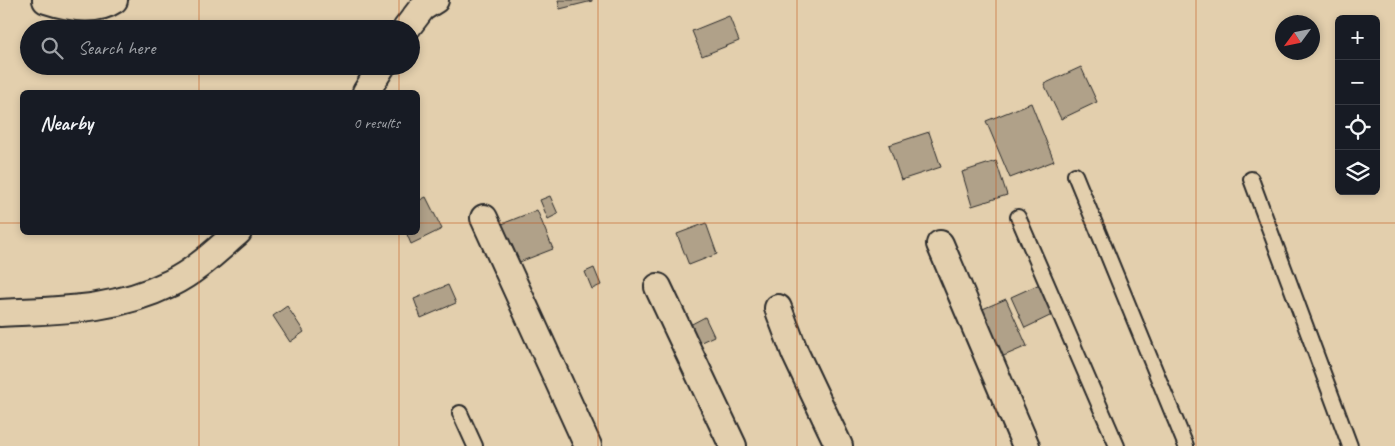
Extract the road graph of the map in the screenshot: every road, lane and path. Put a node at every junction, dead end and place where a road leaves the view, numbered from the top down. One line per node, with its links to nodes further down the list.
1 (46, 0): 2 (street)
2 (114, 0)
3 (435, 0): 4 (street)
4 (413, 20)
5 (376, 75): 6 (street)
6 (367, 90)
7 (1074, 175): 23 (lane)
8 (1251, 179): 24 (lane)
9 (1018, 217): 22 (lane)
10 (484, 218): 18 (street)
11 (234, 235): 15 (street)
12 (940, 244): 21 (street)
13 (658, 287): 19 (street)
14 (778, 308): 20 (street)
15 (0, 313)
16 (460, 414): 17 (lane)
17 (475, 446)
18 (588, 446)
19 (733, 446)
20 (840, 446)
21 (1026, 446)
22 (1118, 446)
23 (1186, 446)
24 (1350, 446)

